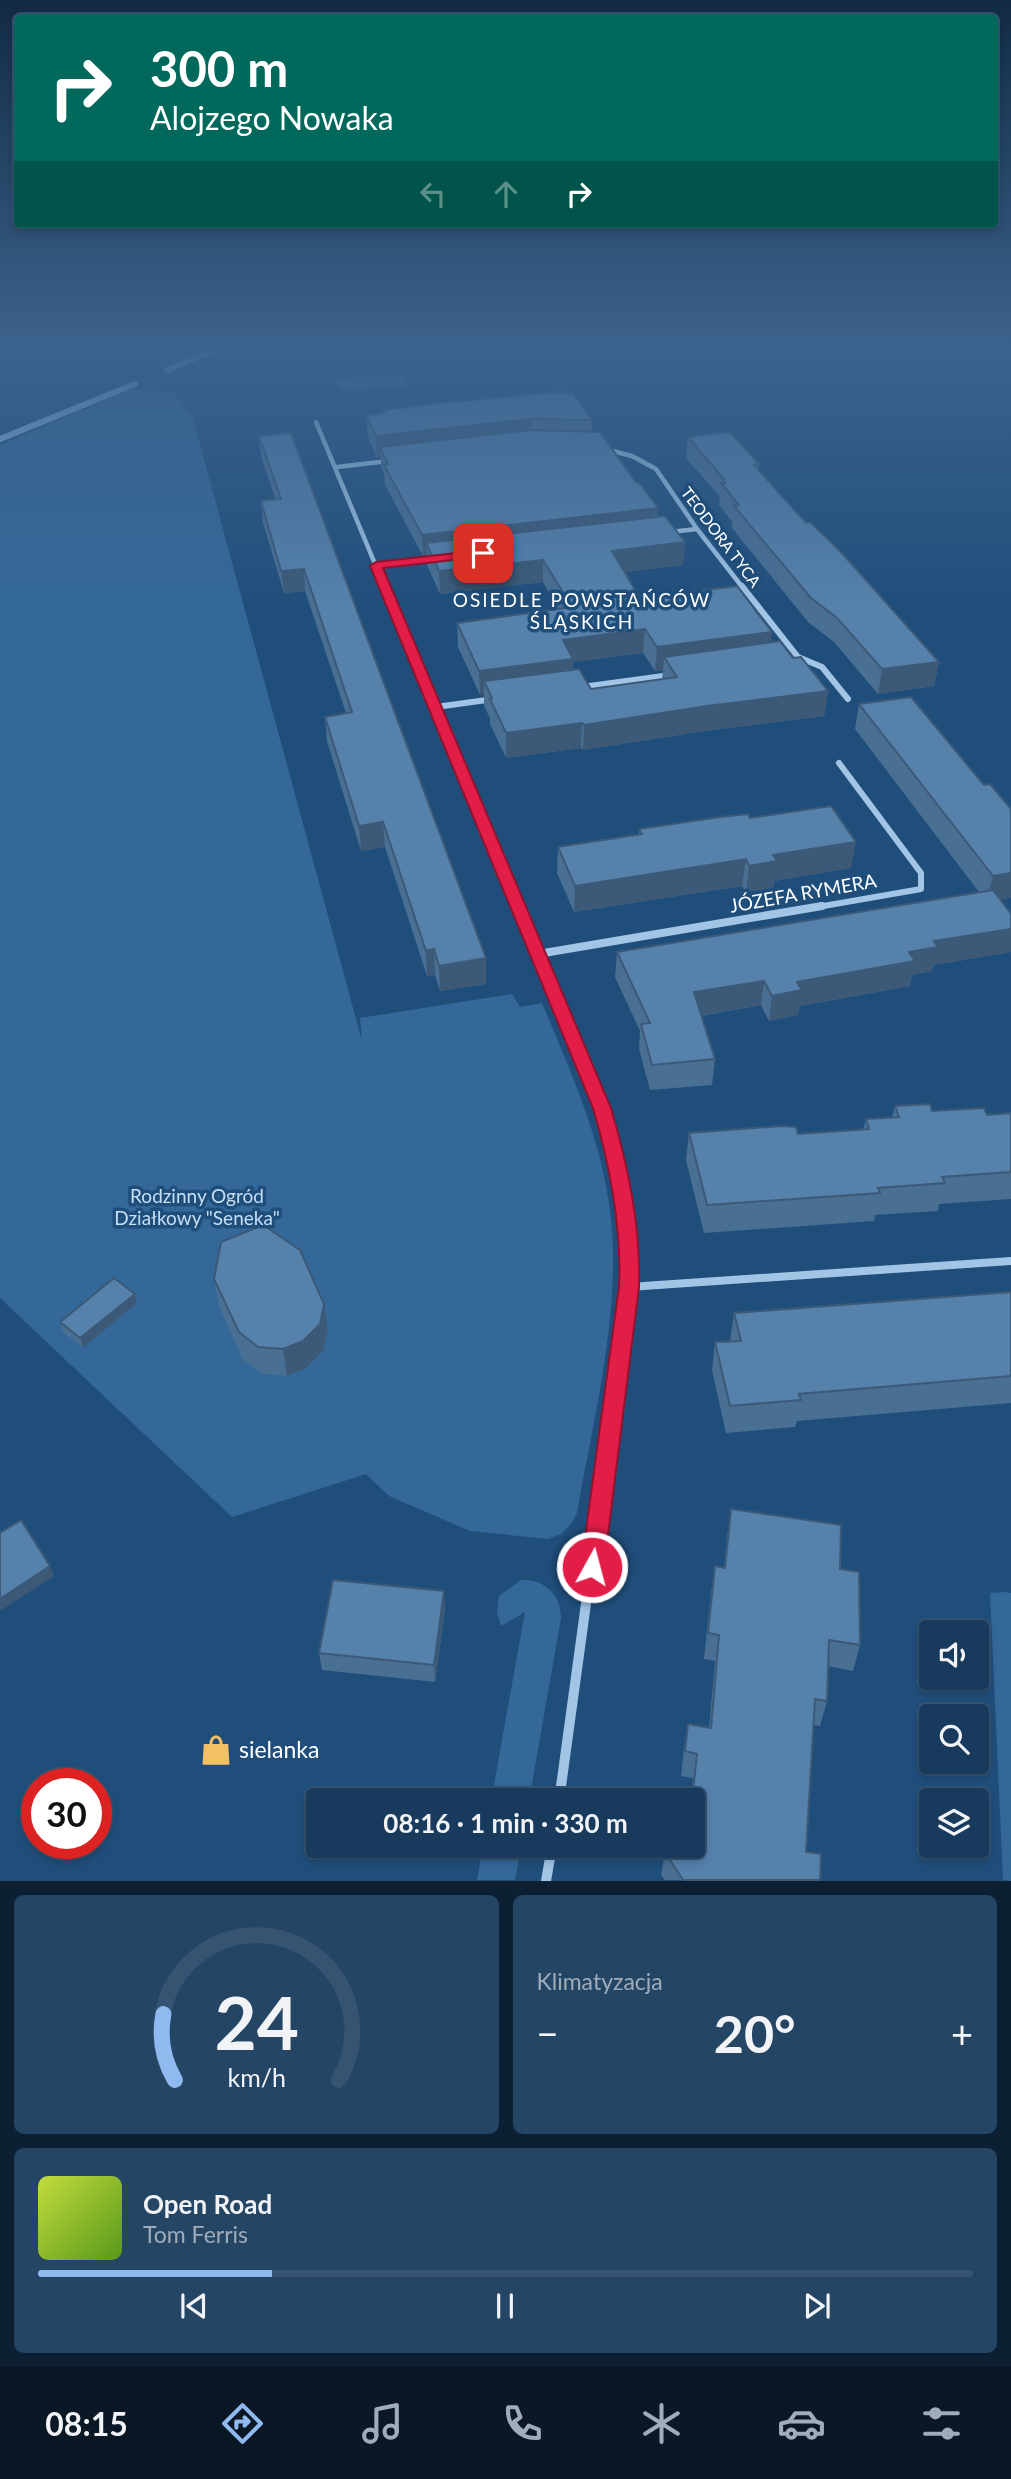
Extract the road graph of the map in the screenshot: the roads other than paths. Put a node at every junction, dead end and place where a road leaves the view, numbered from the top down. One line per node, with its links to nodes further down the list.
1 (321, 432): 4 (street)
2 (597, 447): 5 (street, TEODORA TYCA)
3 (400, 460): 4 (street)
4 (337, 467): 8 (street)
5 (697, 529): 6 (street); 9 (street, TEODORA TYCA)
6 (657, 534)
7 (443, 558): 8 (street)
8 (376, 566): 15 (street)
9 (798, 657): 10 (street); 14 (street, TEODORA TYCA)
10 (785, 659)
11 (677, 674): 12 (street)
12 (570, 688)
13 (503, 698): 15 (street)
14 (848, 699)
15 (436, 707): 17 (street)
16 (839, 763): 17 (street, JÓZEFA RYMERA)
17 (538, 954): 19 (street)
18 (1011, 1261): 19 (street)
19 (629, 1287): 20 (street)
20 (561, 1788)
21 (550, 1858): 22 (street)
22 (546, 1881)

